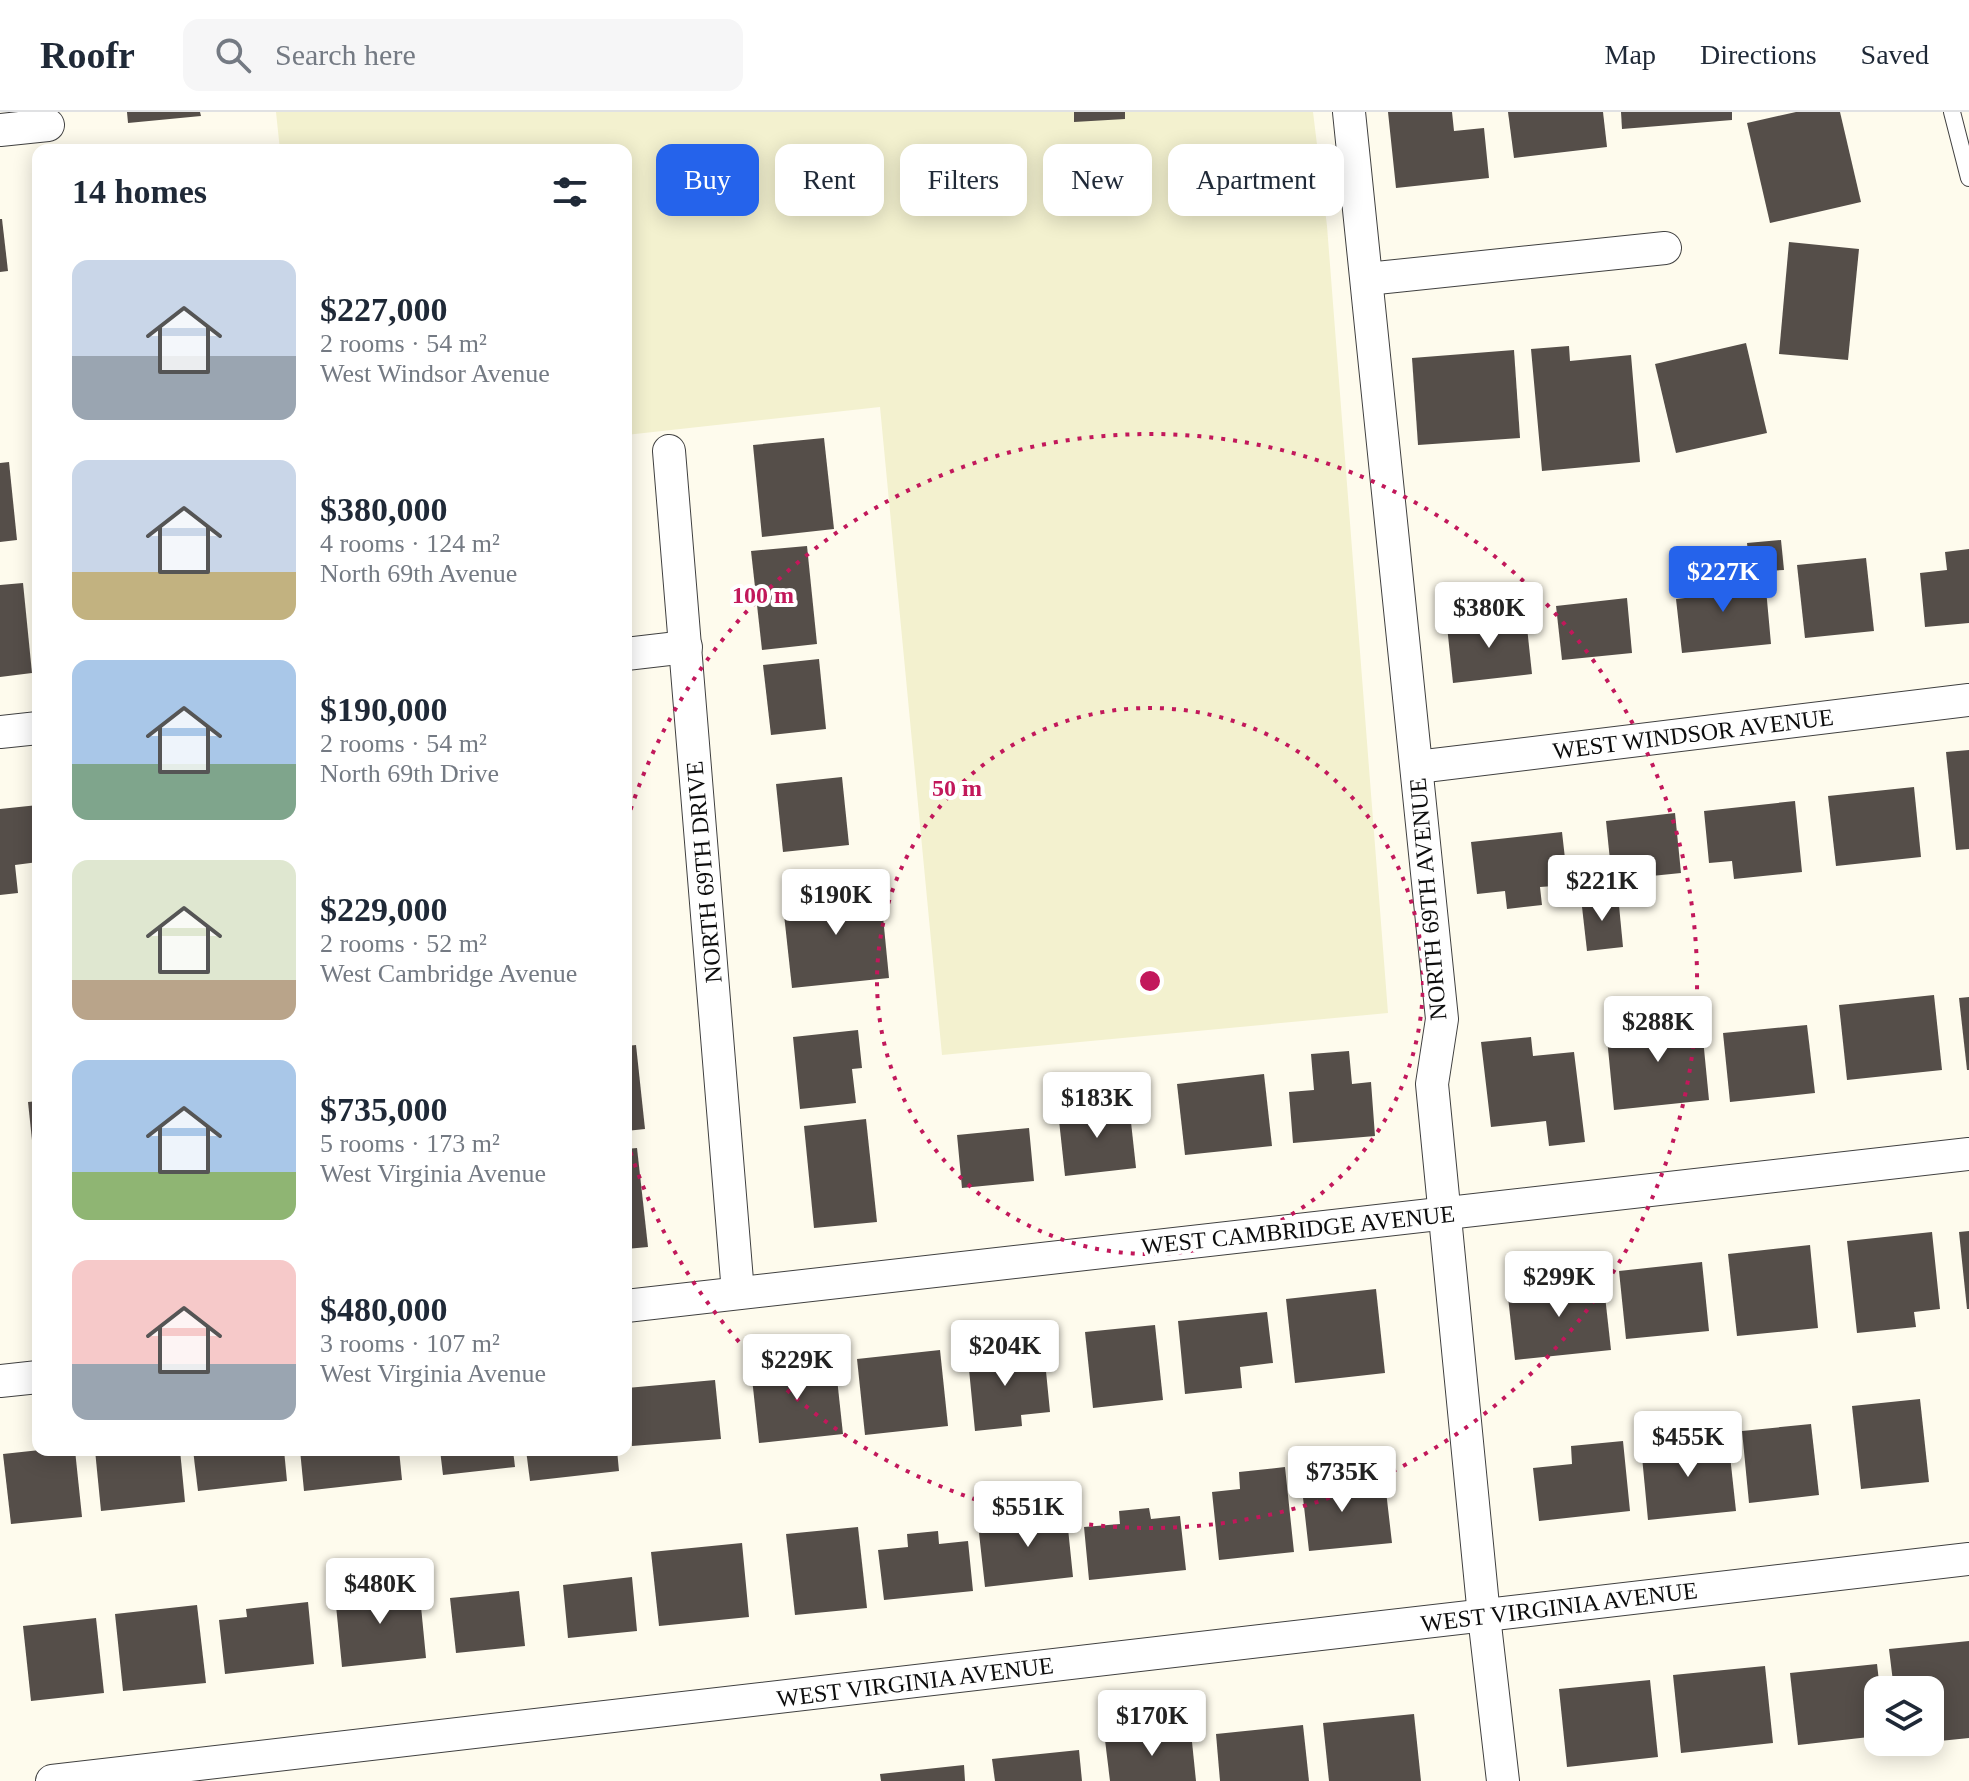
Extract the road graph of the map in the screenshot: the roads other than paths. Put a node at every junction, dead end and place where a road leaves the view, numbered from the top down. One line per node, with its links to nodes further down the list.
1 (1349, 112): 7 (street, NORTH 69TH AVENUE)
2 (1952, 112): 5 (lane)
3 (49, 129): 4 (street)
4 (0, 130)
5 (1969, 178)
6 (1665, 248): 7 (street)
7 (1367, 279): 14 (street, NORTH 69TH AVENUE)
8 (669, 451): 9 (street, NORTH 69TH DRIVE)
9 (686, 647): 10 (street); 17 (street, NORTH 69TH DRIVE)
10 (632, 653)
11 (1969, 700): 14 (street, WEST WINDSOR AVENUE)
12 (32, 729): 13 (street)
13 (0, 732)
14 (1417, 767): 16 (street, NORTH 69TH AVENUE)
15 (1969, 1154): 16 (street, WEST CAMBRIDGE AVENUE)
16 (1446, 1214): 17 (street, WEST CAMBRIDGE AVENUE); 22 (street, NORTH 69TH AVENUE)
17 (738, 1293): 18 (street, WEST CAMBRIDGE AVENUE)
18 (632, 1305)
19 (32, 1378): 20 (street)
20 (0, 1381)
21 (1969, 1559): 22 (street, WEST VIRGINIA AVENUE)
22 (1484, 1616): 23 (street, WEST VIRGINIA AVENUE); 24 (street, NORTH 69TH AVENUE)
23 (52, 1781)
24 (1503, 1781)

